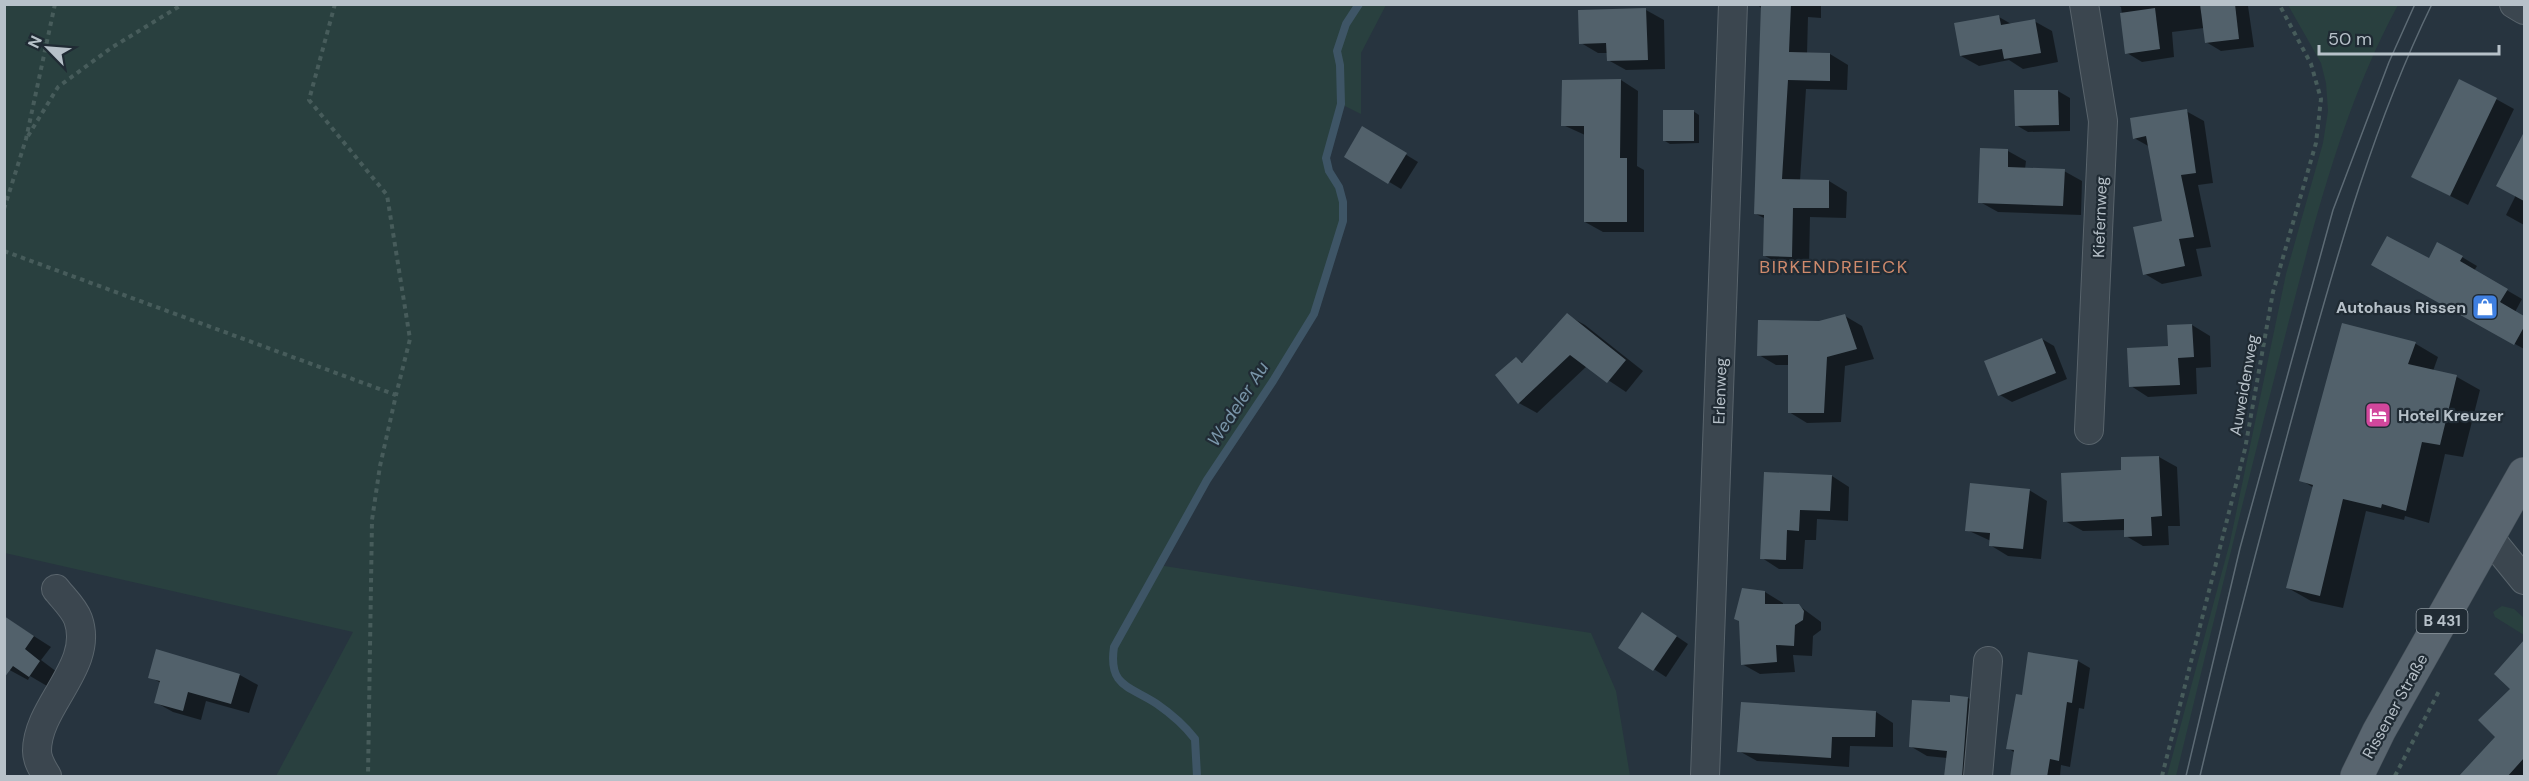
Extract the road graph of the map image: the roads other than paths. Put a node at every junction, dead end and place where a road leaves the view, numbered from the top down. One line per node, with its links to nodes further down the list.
1 (1733, 4): 12 (street, Erlenweg)
2 (2084, 4): 5 (street, Kiefernweg)
3 (2514, 4): 4 (street)
4 (2524, 10)
5 (2089, 430)
6 (2522, 486): 7 (main road, Rissener Straße / B 431)
7 (2489, 537): 8 (street); 14 (main road, Rissener Straße / B 431)
8 (2524, 580)
9 (56, 589): 11 (street)
10 (1988, 661): 13 (street)
11 (47, 777)
12 (1705, 777)
13 (1978, 777)
14 (2357, 777)

